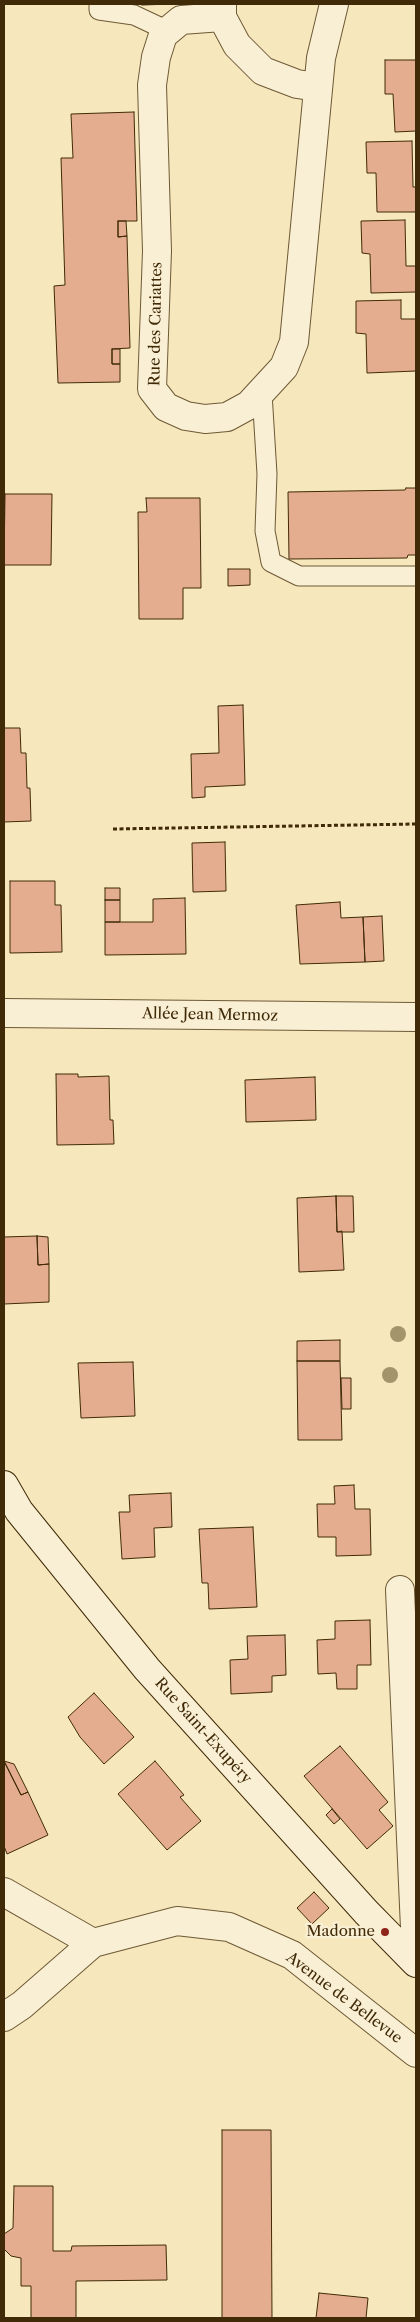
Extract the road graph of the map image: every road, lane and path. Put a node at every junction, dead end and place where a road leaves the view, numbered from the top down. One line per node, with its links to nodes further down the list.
1 (99, 4): 4 (lane)
2 (334, 4): 5 (street, Rue des Cariattes)
3 (222, 10): 4 (street); 5 (street)
4 (168, 31): 6 (street, Rue des Cariattes)
5 (318, 87): 6 (street, Rue des Cariattes)
6 (262, 393): 7 (lane)
7 (416, 576)
8 (416, 824): 9 (path)
9 (113, 829)
10 (4, 1013): 11 (street, Allée Jean Mermoz)
11 (416, 1017)
12 (4, 1486): 17 (street, Rue Saint-Exupéry)
13 (400, 1590): 16 (street)
14 (4, 1892): 15 (street)
15 (93, 1943): 18 (street, Avenue de Bellevue); 19 (street, Avenue de Bellevue)
16 (416, 1951)
17 (416, 1963)
18 (4, 2017)
19 (416, 2053)

